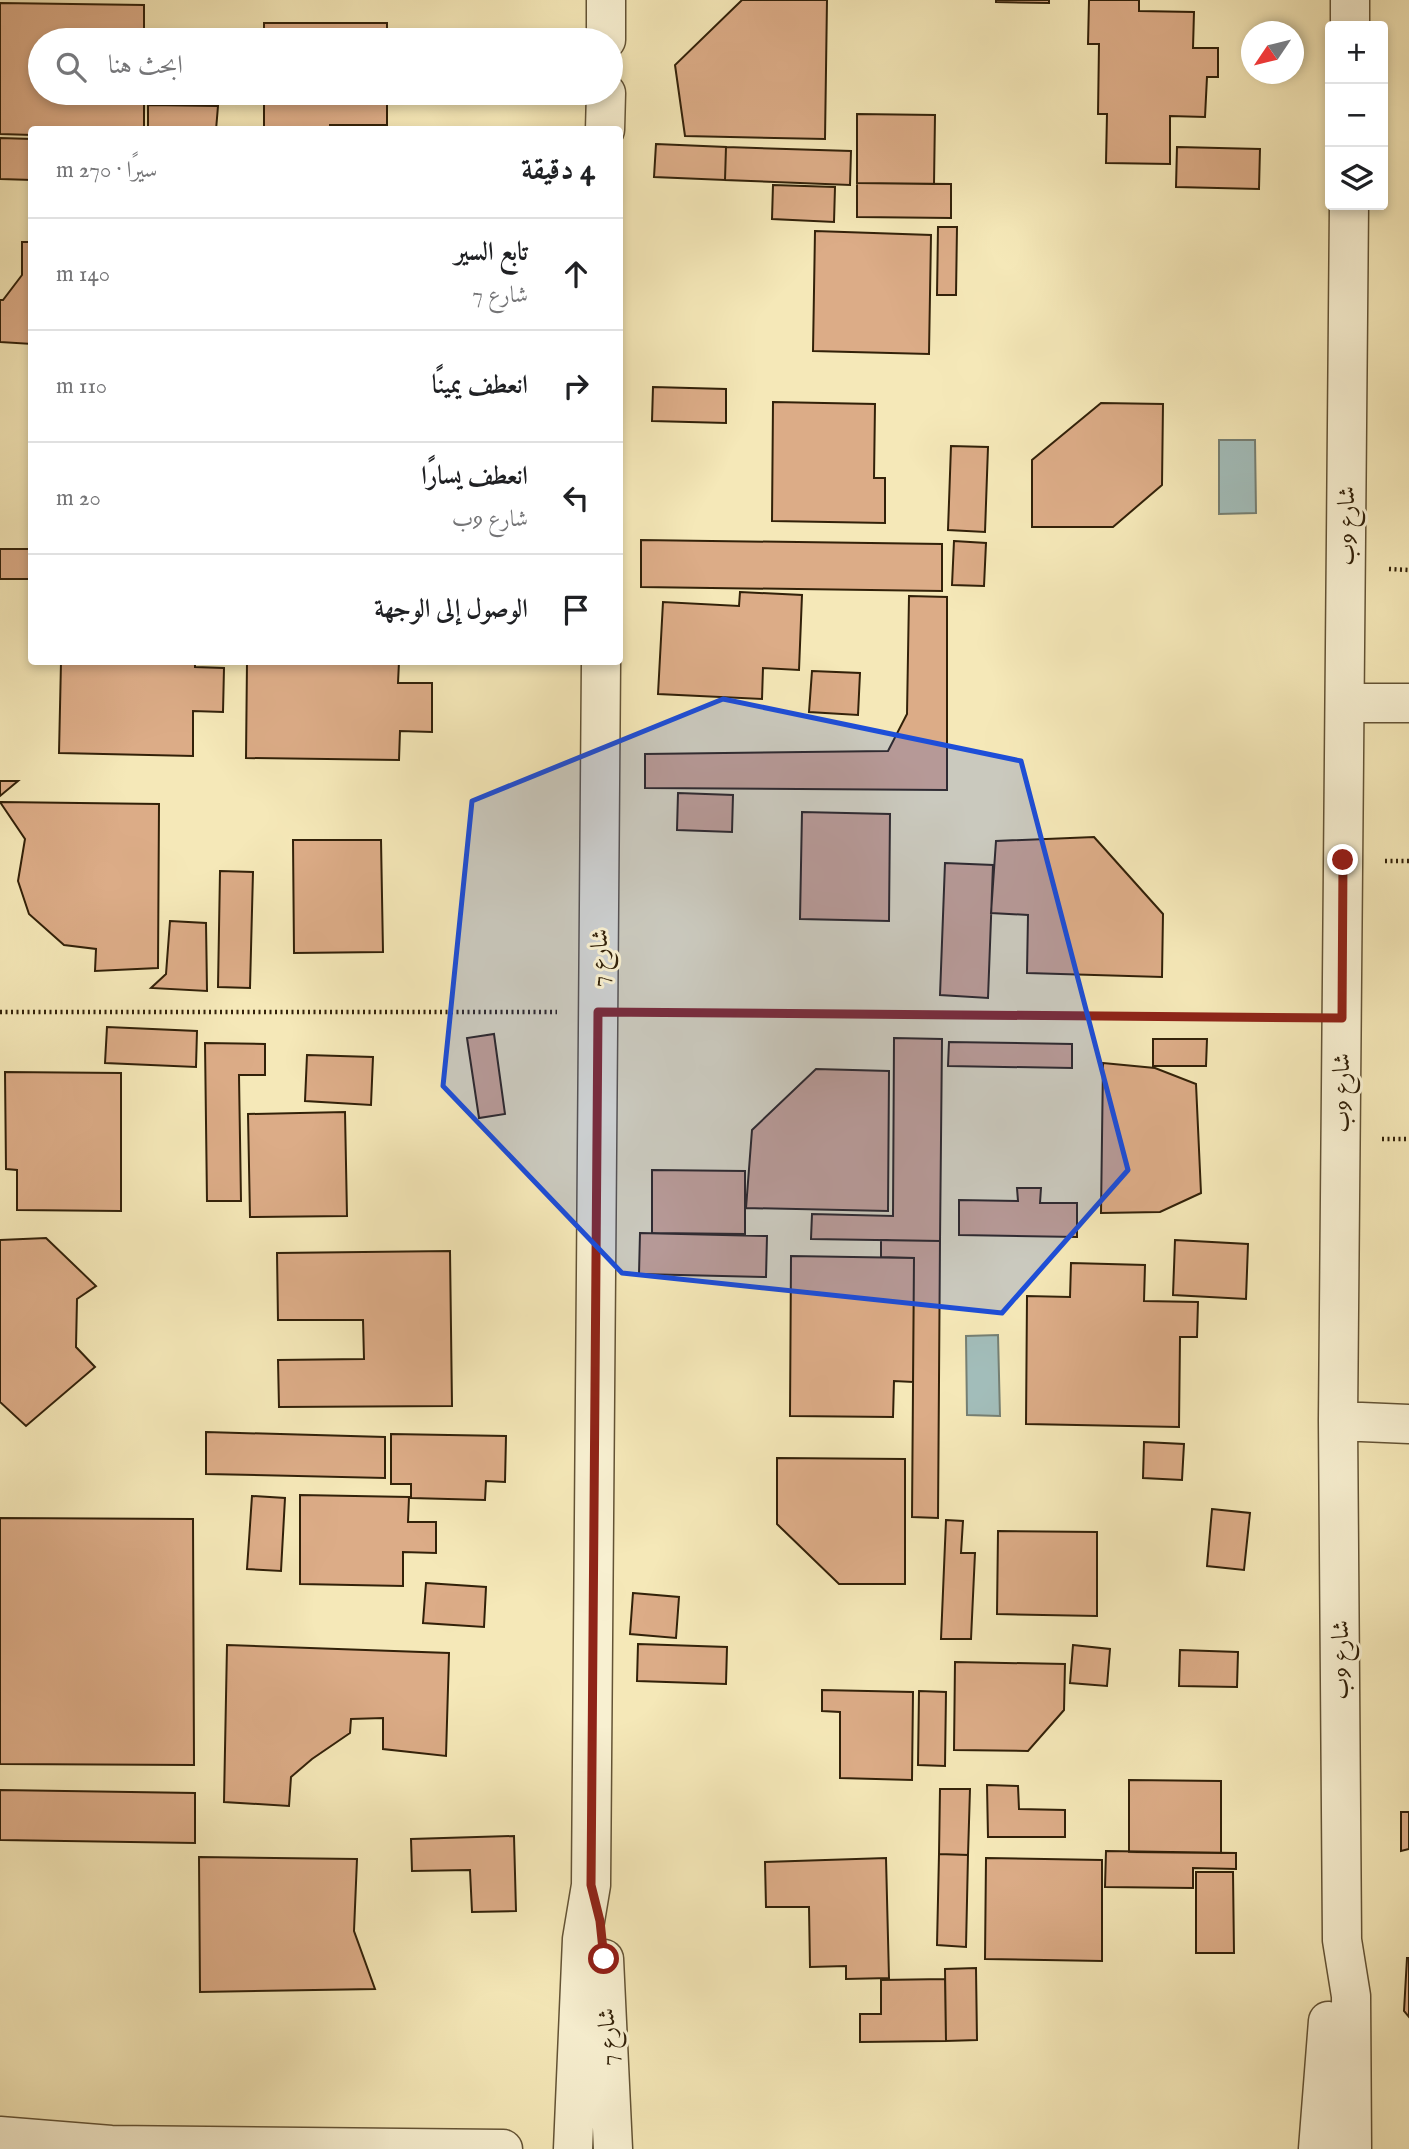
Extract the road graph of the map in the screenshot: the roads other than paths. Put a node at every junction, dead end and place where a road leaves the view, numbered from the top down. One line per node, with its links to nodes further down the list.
1 (606, 0): 4 (street)
2 (1350, 0): 3 (street)
3 (1350, 21)
4 (606, 28)
5 (606, 105): 6 (street)
6 (605, 126)
7 (1349, 210): 9 (street, شارع 9ب)
8 (601, 665): 13 (street, شارع 7)
9 (1345, 703): 10 (street); 11 (street, شارع 9ب)
10 (1409, 703)
11 (1338, 1422): 12 (street); 14 (street, شارع 9ب)
12 (1409, 1424)
13 (591, 1885): 18 (street, شارع 7); 19 (street, شارع 7)
14 (1342, 1940): 20 (street, شارع 9ب); 21 (street, شارع 9ب)
15 (0, 2136): 16 (street)
16 (101, 2147): 17 (street)
17 (503, 2149)
18 (573, 2149)
19 (613, 2149)
20 (1318, 2149)
21 (1352, 2149)

